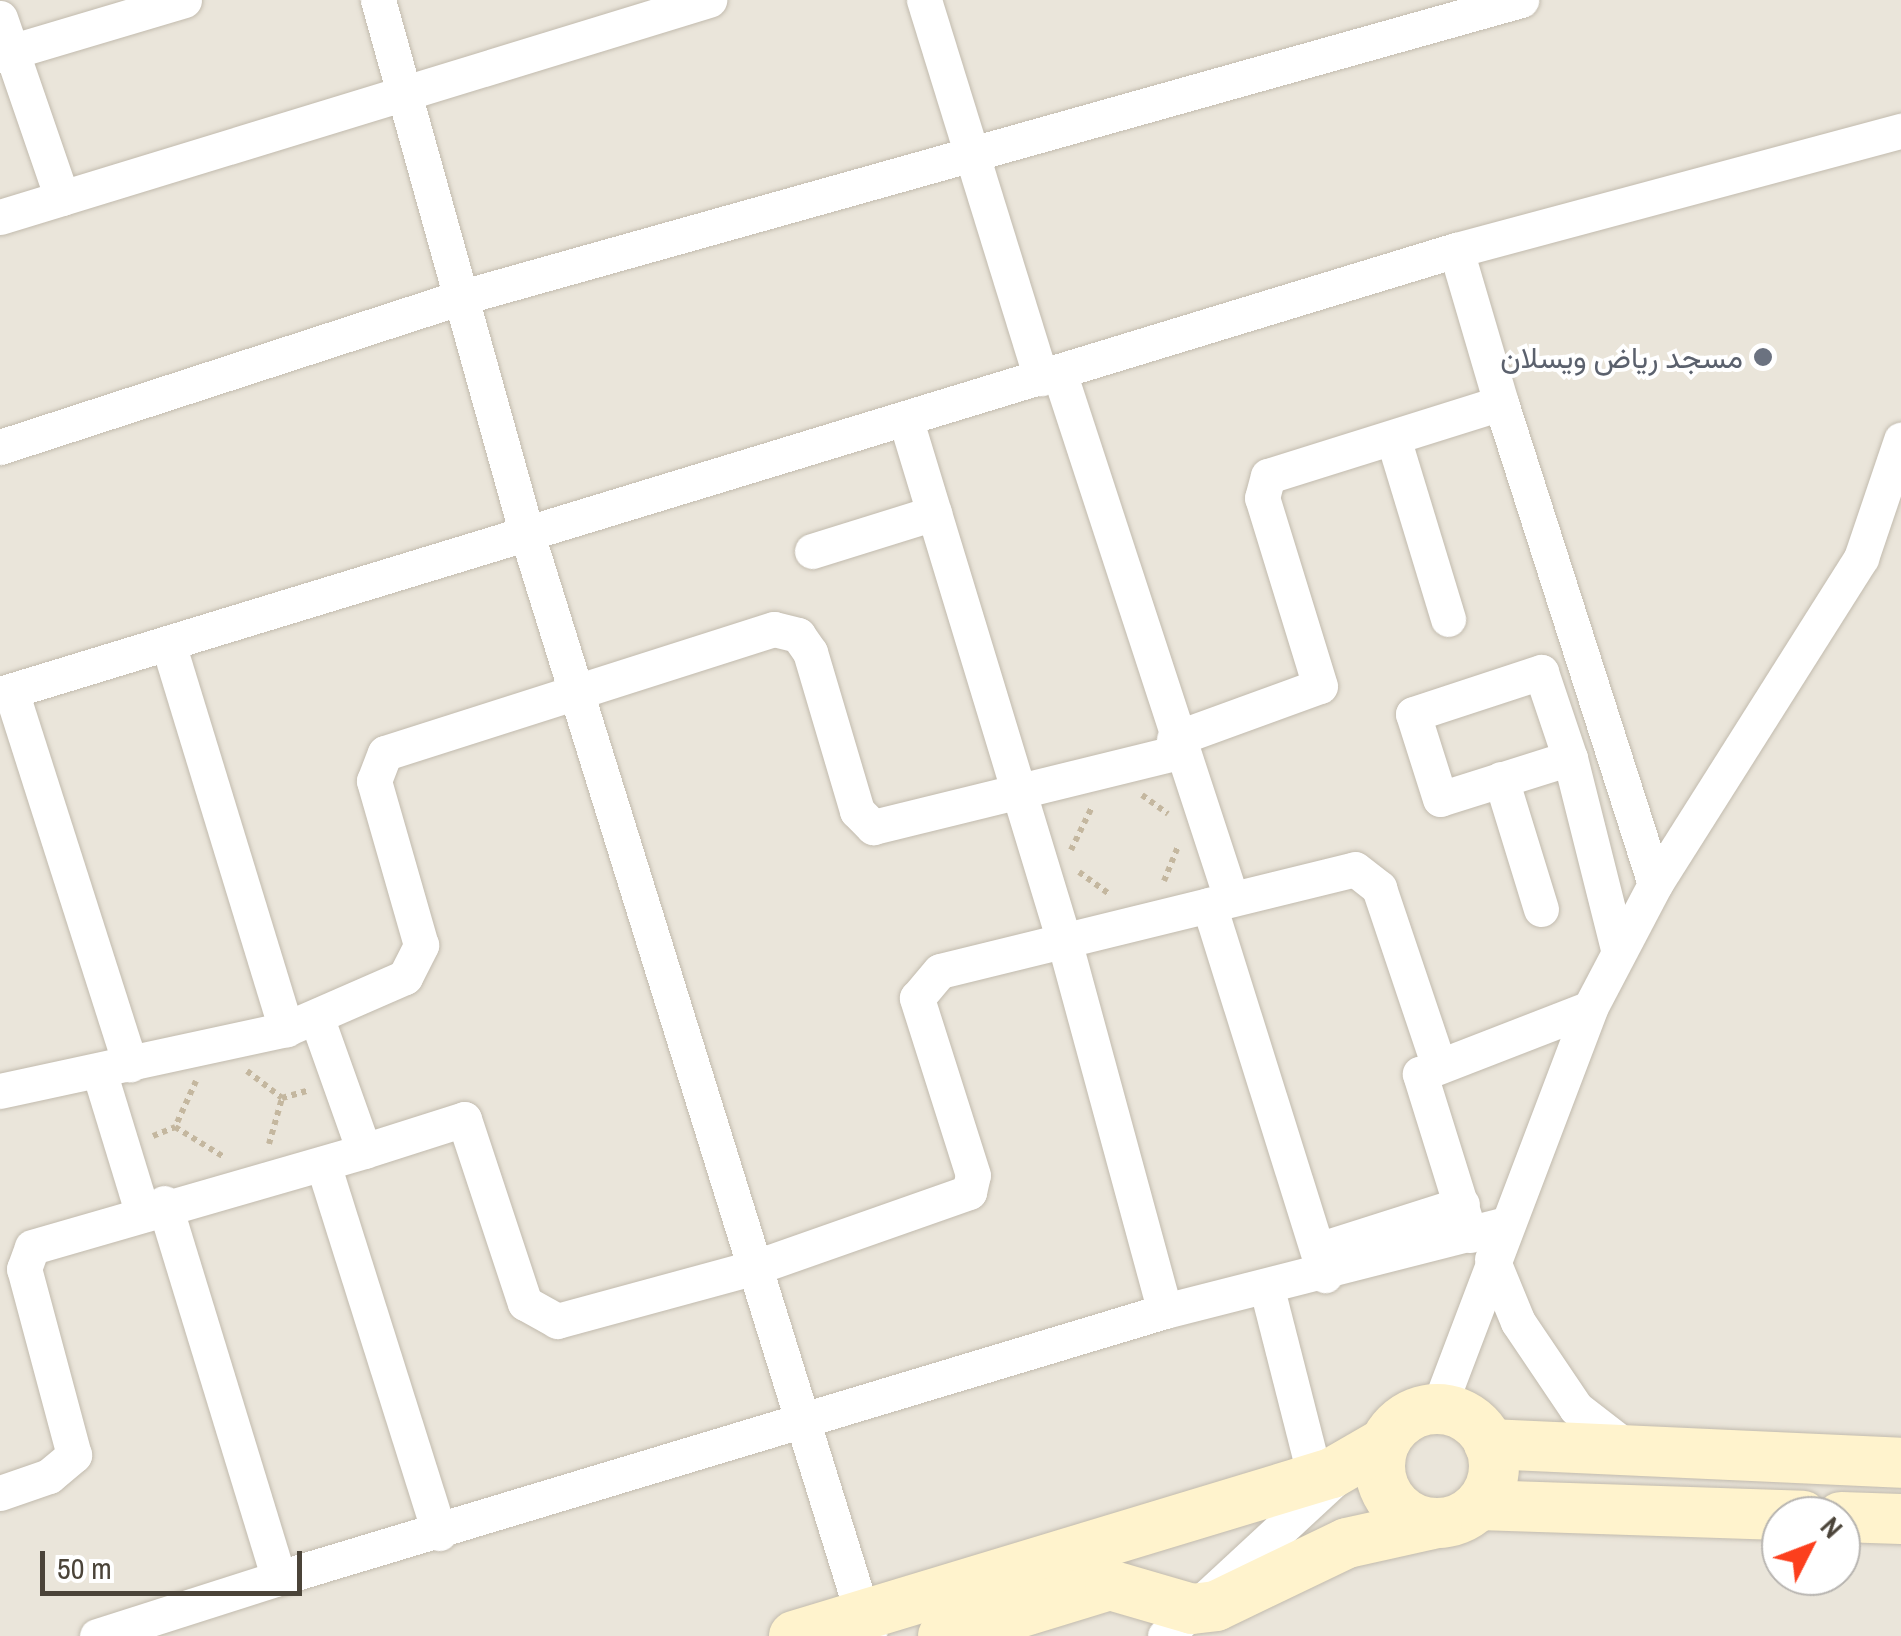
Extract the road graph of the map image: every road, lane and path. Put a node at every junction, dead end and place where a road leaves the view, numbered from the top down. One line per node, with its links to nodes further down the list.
1 (378, 0): 9 (street)
2 (710, 0): 6 (street)
3 (924, 0): 11 (street)
4 (1520, 0): 11 (street)
5 (171, 2): 8 (street)
6 (641, 10): 9 (street)
7 (0, 18): 8 (street)
8 (5, 54): 12 (street)
9 (405, 96): 12 (street); 15 (street)
10 (1901, 131): 14 (street)
11 (976, 159): 15 (street); 16 (street)
12 (62, 198): 13 (street)
13 (0, 217)
14 (1456, 250): 16 (street); 17 (street)
15 (466, 296): 21 (street); 23 (street)
16 (1050, 376): 18 (street); 31 (street)
17 (1501, 402): 20 (street); 27 (street)
18 (907, 424): 22 (street); 23 (street)
19 (1901, 440): 36 (street)
20 (1394, 441): 25 (street); 31 (street)
21 (0, 447)
22 (934, 513): 24 (street); 35 (street)
23 (526, 530): 26 (street); 29 (street)
24 (812, 551)
25 (1448, 619)
26 (168, 643): 30 (street); 43 (street)
27 (1581, 659): 28 (street); 36 (street)
28 (1541, 672): 32 (street); 34 (street)
29 (578, 692): 35 (street); 43 (street); 55 (street)
30 (5, 693): 46 (street)
31 (1176, 745): 33 (street); 37 (street)
32 (1570, 758): 34 (street); 41 (street)
33 (1110, 773): 35 (street); 39 (path); 39 (path)
34 (1501, 780): 38 (street)
35 (1017, 796): 40 (street)
36 (1655, 884): 41 (street)
37 (1220, 902): 39 (street); 45 (street); 54 (street)
38 (1540, 909)
39 (1148, 922): 40 (street)
40 (1065, 944): 55 (street); 57 (street)
41 (1618, 949): 42 (street)
42 (1590, 1008): 45 (street); 53 (street)
43 (302, 1024): 44 (street); 47 (street)
44 (212, 1046): 46 (street); 51 (path)
45 (1438, 1063): 53 (street)
46 (114, 1068): 48 (street); 52 (street)
47 (340, 1082): 49 (street); 51 (path)
48 (0, 1091)
49 (364, 1150): 50 (street); 55 (street)
50 (323, 1164): 51 (street); 69 (street)
51 (259, 1179): 52 (street)
52 (153, 1205): 64 (street); 70 (street)
53 (1474, 1233): 54 (street); 58 (street); 61 (street)
54 (1321, 1262): 56 (street)
55 (756, 1268): 59 (street)
56 (1266, 1289): 57 (street); 62 (street)
57 (1165, 1311): 59 (street)
58 (1438, 1409): 60 (street); 62 (street)
59 (804, 1423): 69 (street); 72 (street)
60 (1489, 1444): 61 (street); 65 (street)
61 (1634, 1452): 63 (street)
62 (1352, 1460): 65 (street); 71 (street); 72 (street)
63 (1901, 1463)
64 (0, 1492)
65 (1458, 1514): 66 (street); 71 (street)
66 (1761, 1516)
67 (1861, 1518): 68 (street)
68 (1901, 1520)
69 (439, 1533): 70 (street)
70 (279, 1578): 73 (street)
71 (1179, 1623): 75 (street)
72 (866, 1626): 74 (street)
73 (97, 1636)
74 (794, 1636)
75 (942, 1636)

